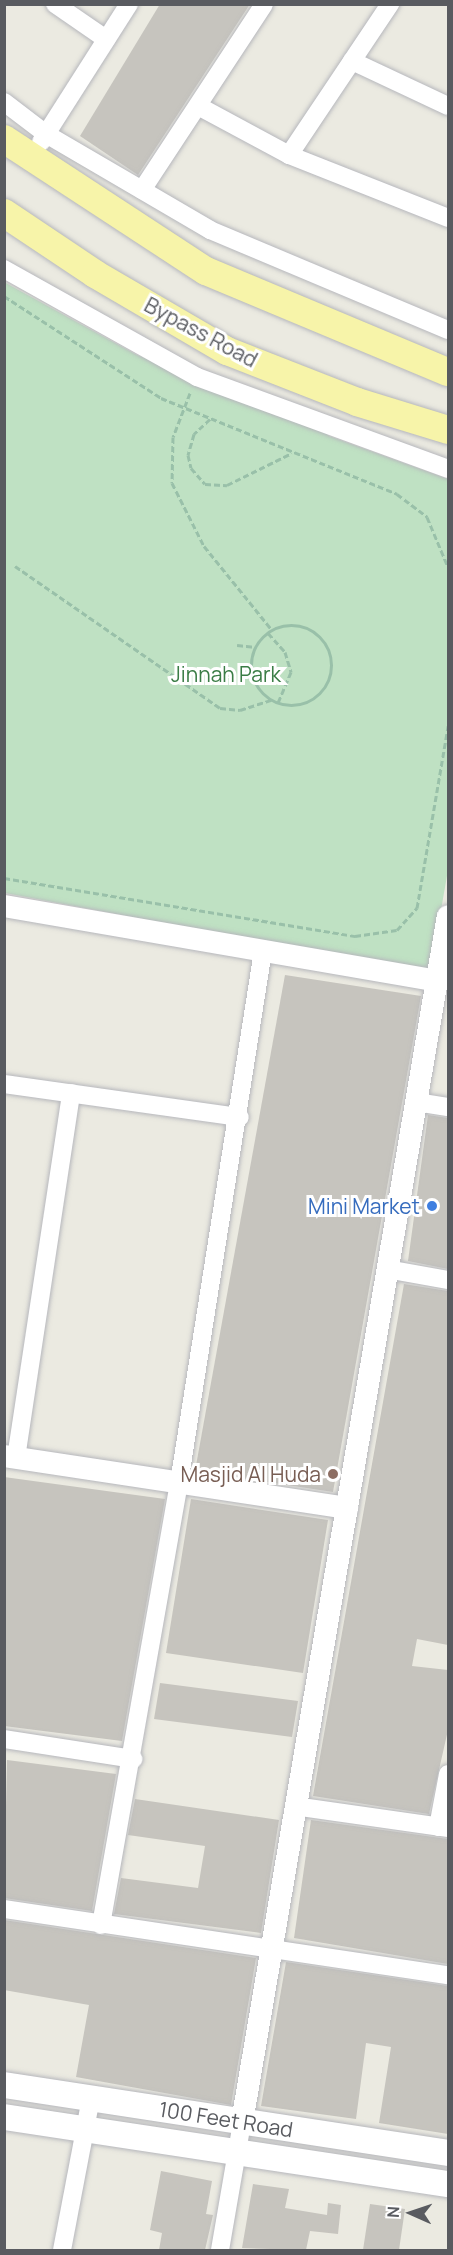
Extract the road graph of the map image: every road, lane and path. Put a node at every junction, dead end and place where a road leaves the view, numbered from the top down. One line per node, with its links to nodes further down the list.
1 (55, 4): 5 (street)
2 (129, 4): 5 (street)
3 (264, 4): 9 (street)
4 (390, 4): 6 (street)
5 (106, 39): 10 (street)
6 (352, 62): 8 (street); 12 (street)
7 (4, 102): 10 (street)
8 (448, 106)
9 (200, 107): 12 (street); 14 (street)
10 (46, 134): 13 (street); 14 (street)
11 (4, 140): 13 (main road)
12 (289, 155): 16 (street)
13 (30, 158): 20 (main road)
14 (142, 190): 19 (street)
15 (4, 213): 23 (main road, Bypass Road)
16 (448, 218)
17 (4, 269): 25 (street)
18 (4, 296): 21 (path)
19 (448, 330)
20 (448, 372)
21 (184, 408): 22 (path); 28 (path)
22 (210, 419): 24 (path); 24 (path)
23 (448, 430)
24 (292, 452): 27 (path)
25 (448, 469)
26 (15, 566): 31 (path)
27 (448, 567)
28 (270, 632): 30 (path); 32 (path); 32 (path)
29 (237, 645): 30 (path)
30 (256, 647): 31 (path)
31 (271, 700): 32 (path)
32 (278, 703)
33 (448, 726): 34 (path)
34 (4, 878)
35 (4, 906): 37 (street)
36 (448, 916): 38 (street)
37 (263, 951): 38 (street); 43 (street)
38 (438, 981): 41 (street)
39 (4, 1084): 40 (street)
40 (71, 1093): 43 (street); 46 (street)
41 (416, 1102): 42 (street); 44 (street)
42 (448, 1107)
43 (240, 1117): 47 (street)
44 (392, 1270): 45 (street); 48 (street)
45 (448, 1280)
46 (10, 1457): 47 (street)
47 (179, 1482): 48 (street); 50 (street)
48 (346, 1508): 52 (street)
49 (4, 1739): 50 (street)
50 (133, 1759): 55 (street)
51 (448, 1774): 53 (street)
52 (294, 1806): 53 (street); 56 (street)
53 (443, 1827)
54 (4, 1910): 55 (street)
55 (101, 1926): 56 (street)
56 (271, 1946): 57 (street); 61 (street)
57 (448, 1975)
58 (4, 2085): 59 (main road, 100 Feet Road)
59 (91, 2098): 61 (main road, 100 Feet Road); 62 (street)
60 (4, 2117): 62 (main road, 100 Feet Road)
61 (243, 2122): 63 (street); 64 (main road, 100 Feet Road)
62 (84, 2129): 63 (main road, 100 Feet Road); 66 (street)
63 (236, 2152): 65 (main road, 100 Feet Road); 67 (street)
64 (448, 2153)
65 (448, 2184)
66 (62, 2250)
67 (220, 2250)

